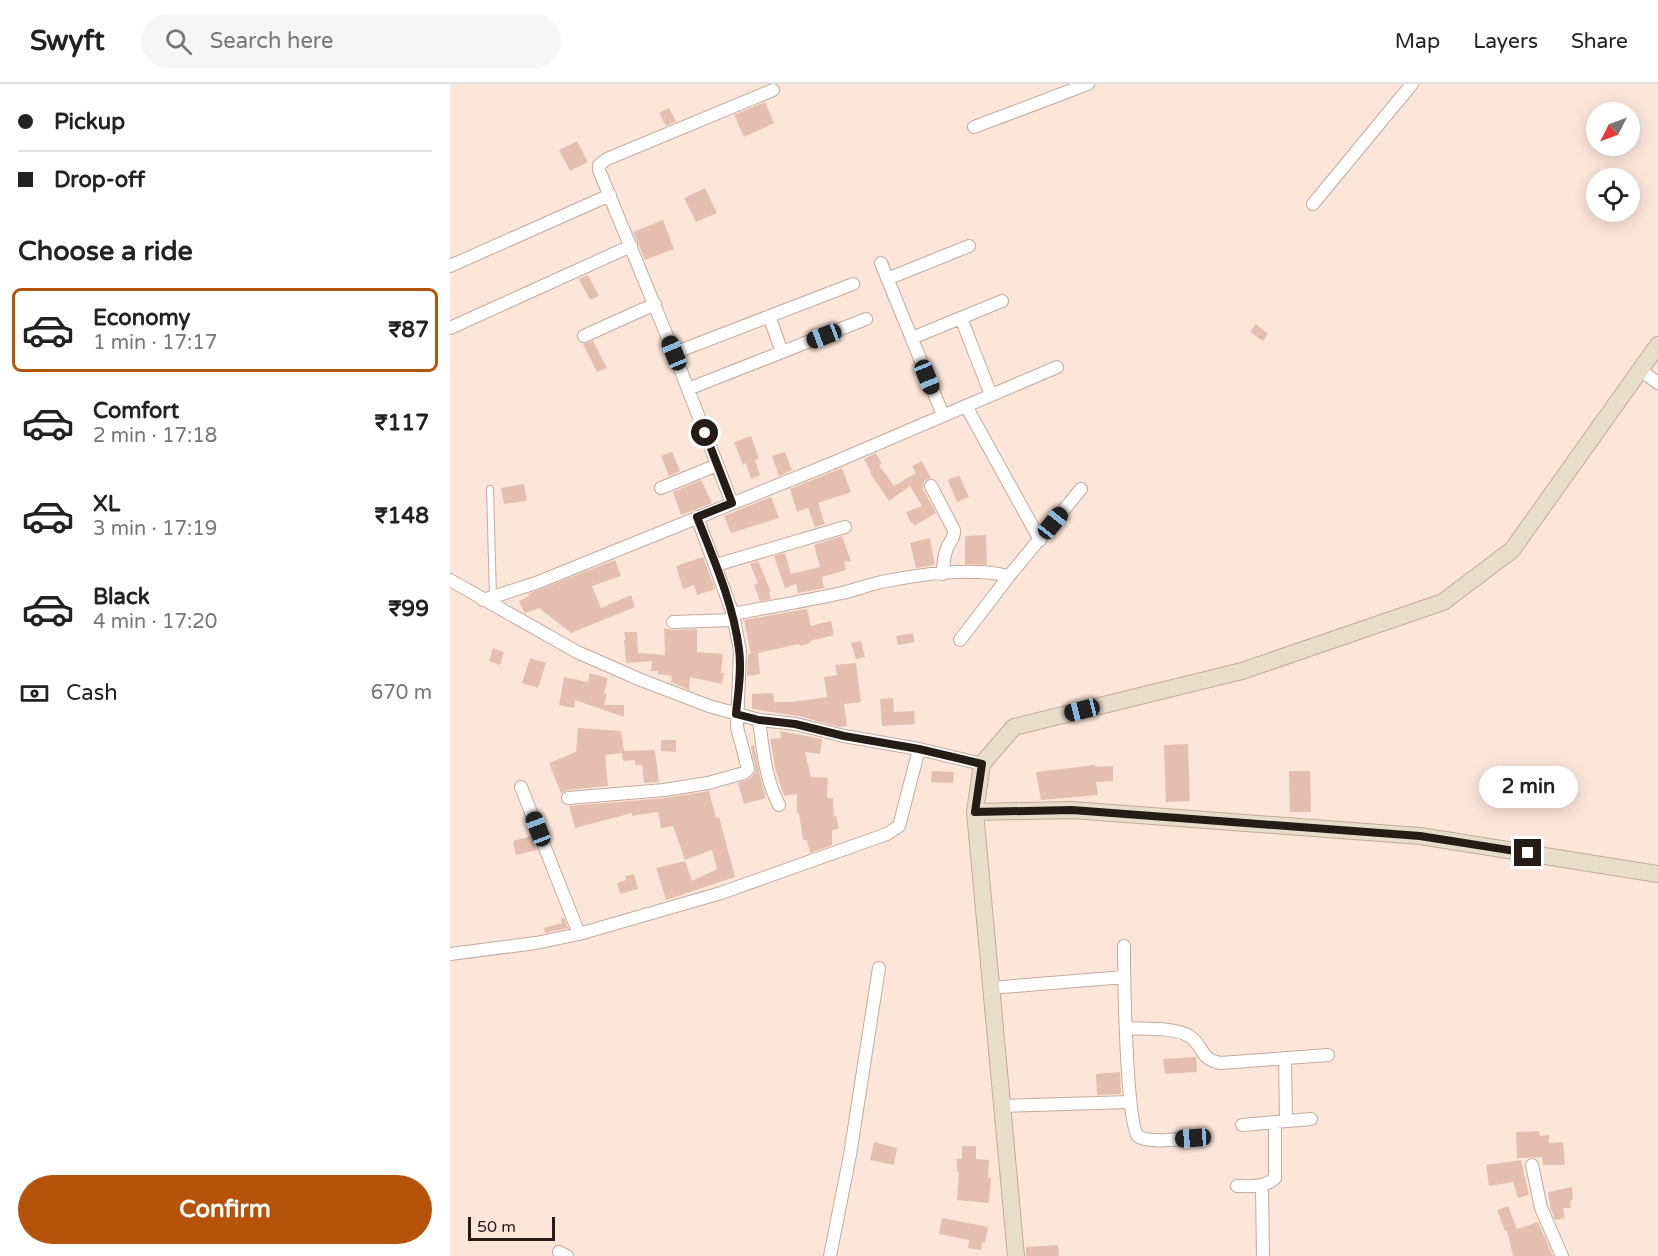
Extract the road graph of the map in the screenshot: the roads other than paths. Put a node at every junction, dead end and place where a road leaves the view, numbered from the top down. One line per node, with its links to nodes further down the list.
1 (1088, 84): 3 (street)
2 (1412, 84): 7 (street)
3 (1075, 86): 5 (street)
4 (773, 90): 6 (street)
5 (974, 127)
6 (610, 195): 8 (street); 11 (street)
7 (1313, 204)
8 (631, 246): 15 (street); 19 (street)
9 (969, 246): 12 (street)
10 (880, 263): 12 (street)
11 (450, 266)
12 (887, 279): 21 (street)
13 (853, 284): 16 (street)
14 (1002, 301): 17 (street)
15 (655, 304): 20 (street); 24 (street)
16 (769, 316): 23 (street); 24 (street)
17 (961, 318): 21 (street); 29 (street)
18 (866, 319): 23 (street)
19 (450, 328)
20 (584, 336)
21 (912, 338): 31 (street)
22 (1658, 345): 26 (street)
23 (782, 352): 28 (street)
24 (674, 353): 28 (street)
25 (1057, 367): 29 (street)
26 (1640, 370): 27 (street); 52 (street)
27 (1658, 383)
28 (688, 389): 32 (street)
29 (991, 395): 30 (street)
30 (966, 405): 31 (street); 40 (street)
31 (943, 415): 37 (street)
32 (717, 465): 34 (street); 37 (street)
33 (931, 486): 42 (street)
34 (661, 488)
35 (490, 489): 45 (lane)
36 (1081, 489): 40 (street)
37 (732, 503): 38 (street)
38 (697, 517): 41 (street); 45 (street)
39 (845, 527): 41 (street)
40 (1040, 540): 43 (street)
41 (716, 565): 46 (street)
42 (943, 574): 43 (street); 46 (street)
43 (1009, 576): 48 (street)
44 (450, 580): 45 (street)
45 (488, 599): 49 (street)
46 (734, 617): 47 (street); 49 (street)
47 (673, 622)
48 (960, 640)
49 (736, 714): 50 (street); 54 (street)
50 (759, 720): 51 (street); 55 (street)
51 (919, 749): 52 (street); 58 (street)
52 (982, 764): 56 (street)
53 (521, 787): 58 (street)
54 (568, 798)
55 (779, 805)
56 (975, 812): 57 (street); 63 (street)
57 (1658, 874)
58 (579, 934): 60 (street)
59 (1124, 946): 62 (street)
60 (450, 954)
61 (879, 968): 76 (street)
62 (1124, 977): 63 (street); 64 (street)
63 (990, 988): 68 (street)
64 (1127, 1028): 66 (street); 67 (street)
65 (1328, 1055): 66 (street)
66 (1285, 1059): 70 (street)
67 (1130, 1102): 68 (street); 72 (street)
68 (1001, 1106): 77 (street)
69 (1311, 1119): 70 (street)
70 (1280, 1121): 71 (street); 75 (street)
71 (1242, 1125)
72 (1193, 1138)
73 (1532, 1165): 79 (street)
74 (1237, 1186): 75 (street)
75 (1262, 1186): 78 (street)
76 (830, 1256)
77 (1016, 1256)
78 (1263, 1256)
79 (1562, 1256)

